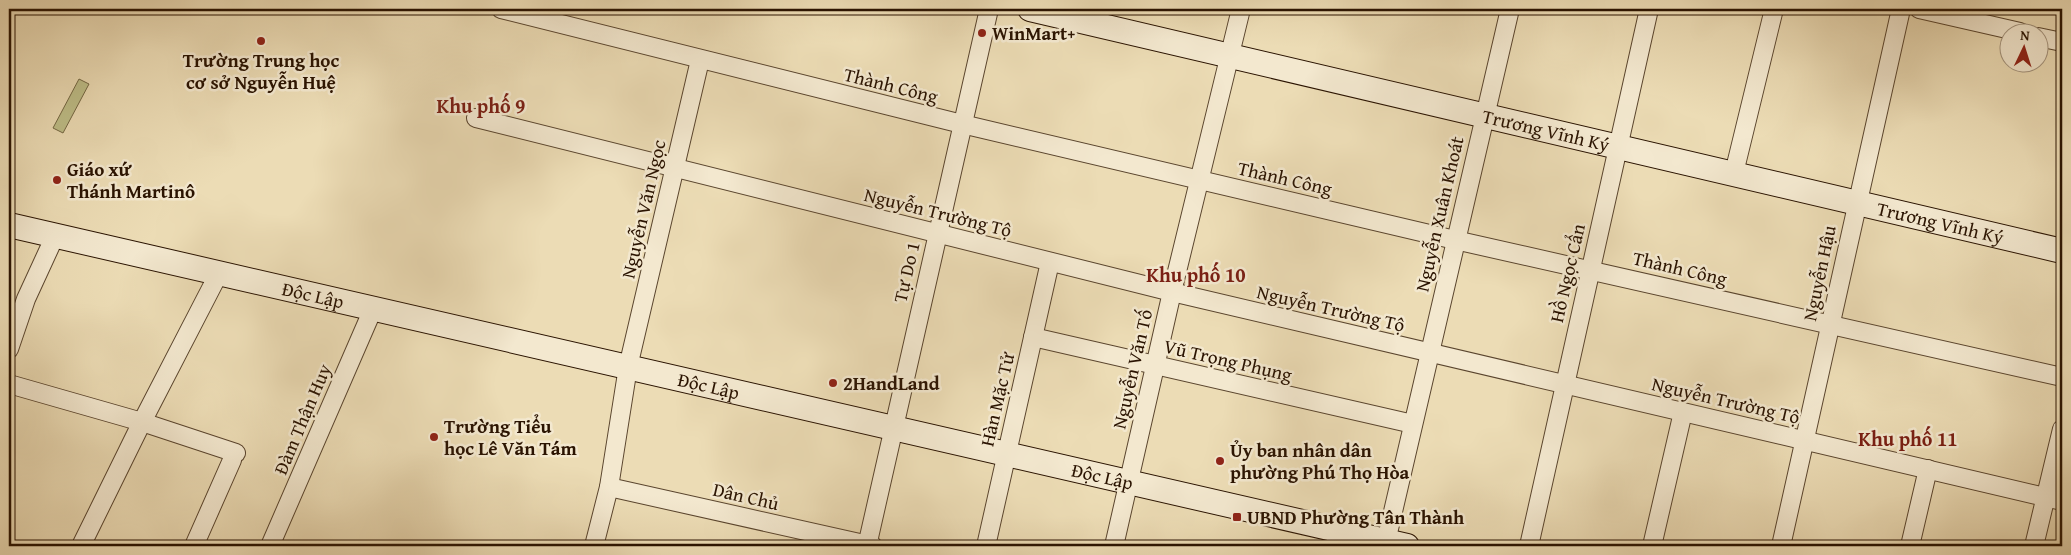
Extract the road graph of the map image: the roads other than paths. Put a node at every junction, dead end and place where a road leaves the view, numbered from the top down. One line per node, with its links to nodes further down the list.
1 (501, 9): 14 (street, Thành Công)
2 (989, 9): 17 (street, Tự Do 1)
3 (1030, 9): 13 (street, Trương Vĩnh Ký)
4 (1241, 9): 13 (street, Nguyễn Văn Tố)
5 (1510, 9): 15 (street, Nguyễn Xuân Khoát)
6 (1649, 9): 18 (street, Hồ Ngọc Cẩn)
7 (1774, 9): 20 (street)
8 (1901, 9): 22 (street, Nguyễn Hậu)
9 (1918, 9): 10 (street)
10 (1998, 27)
11 (2048, 39): 12 (street)
12 (2062, 42)
13 (1228, 55): 15 (street, Trương Vĩnh Ký); 21 (street, Nguyễn Văn Tố)
14 (700, 60): 17 (street, Thành Công); 19 (street, Nguyễn Văn Ngọc)
15 (1484, 115): 18 (street, Trương Vĩnh Ký); 26 (street, Nguyễn Xuân Khoát)
16 (476, 118): 19 (street, Nguyễn Trường Tộ)
17 (962, 124): 21 (street, Thành Công); 24 (street, Tự Do 1)
18 (1618, 146): 20 (street, Trương Vĩnh Ký); 29 (street, Hồ Ngọc Cẩn)
19 (675, 168): 24 (street, Nguyễn Trường Tộ); 38 (street, Nguyễn Văn Ngọc)
20 (1734, 173): 22 (street, Trương Vĩnh Ký)
21 (1198, 179): 26 (street, Thành Công); 31 (street, Nguyễn Văn Tố)
22 (1857, 202): 27 (street, Trương Vĩnh Ký); 33 (street, Nguyễn Hậu)
23 (9, 225): 25 (street, Độc Lập)
24 (937, 233): 28 (street, Nguyễn Trường Tộ); 45 (street, Tự Do 1)
25 (55, 236): 30 (street, Độc Lập); 35 (street)
26 (1455, 240): 29 (street, Thành Công); 36 (street, Nguyễn Xuân Khoát)
27 (2062, 250)
28 (1050, 262): 31 (street, Nguyễn Trường Tộ); 34 (street, Hàn Mặc Tử)
29 (1589, 270): 33 (street, Thành Công); 41 (street, Hồ Ngọc Cẩn)
30 (219, 273): 32 (street, Độc Lập); 43 (street)
31 (1172, 292): 36 (street, Nguyễn Trường Tộ); 37 (street, Nguyễn Văn Tố)
32 (373, 309): 38 (street, Độc Lập); 56 (street, Đàm Thận Huy)
33 (1830, 324): 39 (street, Thành Công); 47 (street, Nguyễn Hậu)
34 (1033, 337): 37 (street, Vũ Trọng Phụng); 48 (street, Hàn Mặc Tử)
35 (9, 350)
36 (1430, 352): 41 (street, Nguyễn Trường Tộ); 44 (street, Nguyễn Xuân Khoát)
37 (1155, 365): 44 (street, Vũ Trọng Phụng); 50 (street, Nguyễn Văn Tố)
38 (628, 367): 45 (street, Độc Lập); 51 (street, Nguyễn Văn Ngọc)
39 (2062, 377)
40 (9, 384): 43 (street)
41 (1564, 384): 42 (street, Nguyễn Trường Tộ); 61 (street, Hồ Ngọc Cẩn)
42 (1683, 412): 47 (street, Nguyễn Trường Tộ); 62 (street)
43 (142, 422): 54 (street); 55 (street)
44 (1413, 424): 53 (street, Nguyễn Xuân Khoát)
45 (893, 428): 48 (street, Độc Lập); 58 (street, Tự Do 1)
46 (2062, 429): 52 (street)
47 (1804, 440): 49 (street, Nguyễn Trường Tộ); 63 (street, Nguyễn Hậu)
48 (1007, 454): 50 (street, Độc Lập); 59 (street, Hàn Mặc Tử)
49 (1928, 469): 52 (street, Nguyễn Trường Tộ); 64 (street)
50 (1128, 482): 53 (street, Độc Lập); 60 (street, Nguyễn Văn Tố)
51 (609, 487): 57 (street, Nguyễn Văn Ngọc); 58 (street, Dân Chủ)
52 (2054, 499): 65 (street)
53 (1393, 545)
54 (81, 546)
55 (194, 546)
56 (270, 546)
57 (594, 546)
58 (869, 546)
59 (986, 546)
60 (1114, 546)
61 (1529, 546)
62 (1652, 546)
63 (1781, 546)
64 (1910, 546)
65 (2034, 546)

